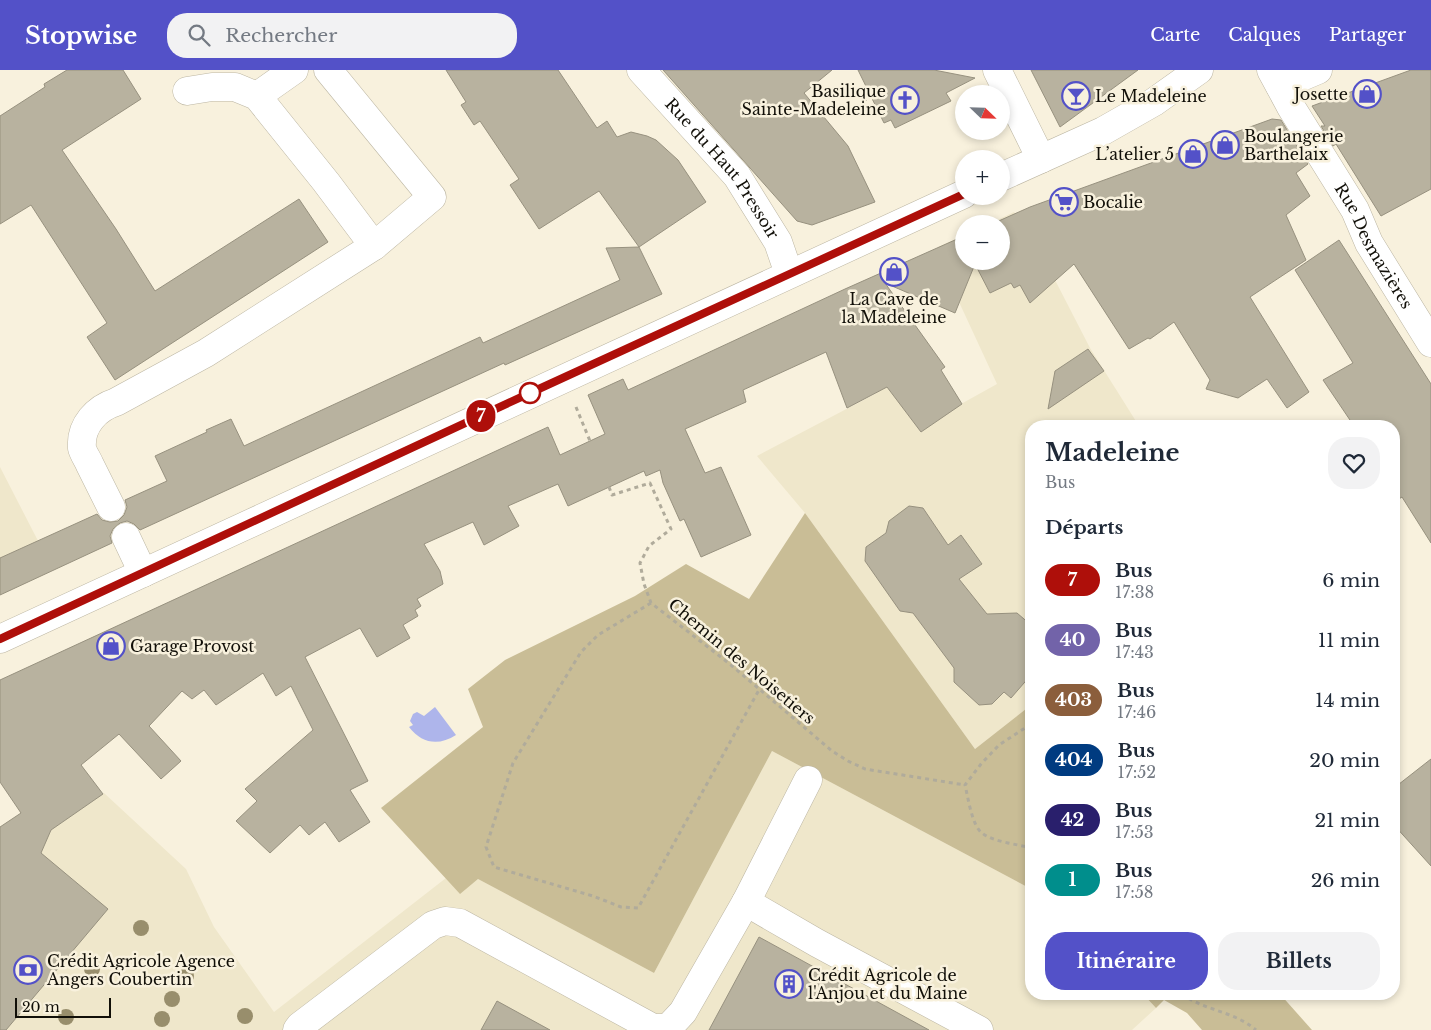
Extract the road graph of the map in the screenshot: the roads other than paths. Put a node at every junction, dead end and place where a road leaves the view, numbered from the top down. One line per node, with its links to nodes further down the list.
1 (294, 70): 9 (main road)
2 (328, 70): 13 (main road)
3 (641, 70): 14 (main road, Rue du Haut Pressoir)
4 (997, 70): 10 (main road)
5 (1198, 70): 10 (main road)
6 (1318, 70): 7 (main road)
7 (1276, 78): 15 (main road, Rue Desmazières)
8 (187, 91): 9 (main road)
9 (257, 96): 13 (main road)
10 (1041, 159): 11 (main road)
11 (1010, 173)
12 (955, 198): 14 (main road)
13 (374, 246): 16 (main road)
14 (789, 274): 18 (main road)
15 (1431, 343)
16 (111, 507)
17 (126, 537): 18 (main road)
18 (143, 573): 19 (main road)
19 (0, 639)
20 (808, 780): 21 (main road)
21 (746, 902): 22 (main road); 23 (main road)
22 (297, 1030)
23 (979, 1030)

